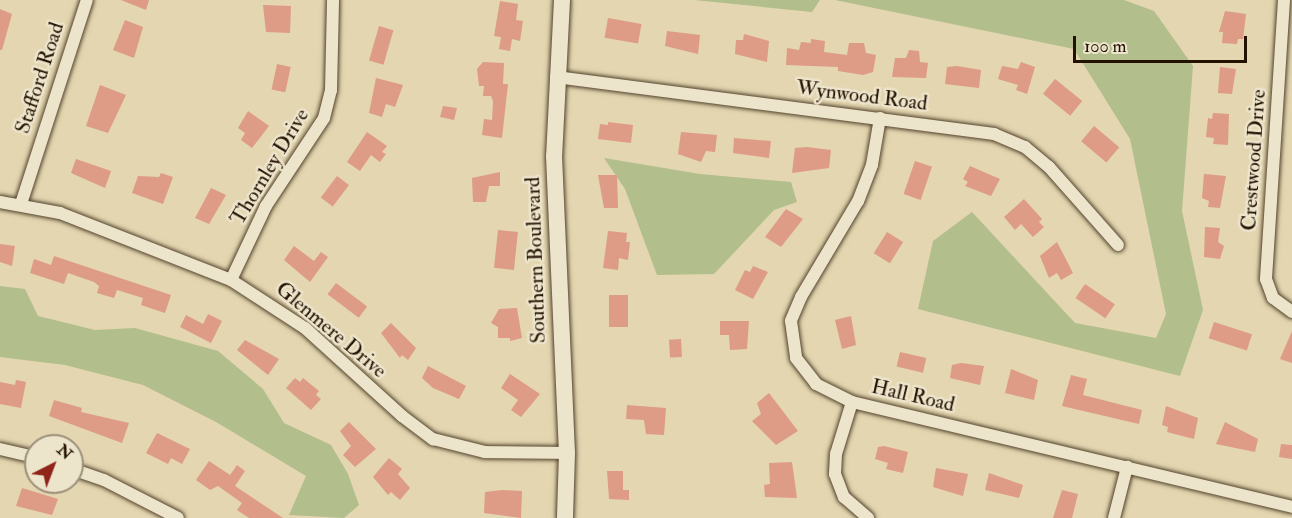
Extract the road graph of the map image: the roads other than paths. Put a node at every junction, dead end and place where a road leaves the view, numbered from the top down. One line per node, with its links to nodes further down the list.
1 (87, 0): 8 (street, Stafford Road)
2 (333, 0): 10 (street, Thornley Drive)
3 (562, 0): 5 (main road, Southern Boulevard)
4 (1284, 0): 11 (street, Crestwood Drive)
5 (556, 77): 6 (street, Wynwood Road); 14 (main road, Southern Boulevard)
6 (880, 118): 9 (street, Wynwood Road); 12 (street, Hall Road)
7 (0, 202): 8 (street, Glenmere Drive)
8 (21, 204): 10 (street, Glenmere Drive)
9 (1118, 245)
10 (231, 280): 14 (street, Glenmere Drive)
11 (1292, 312)
12 (852, 402): 16 (street, Hall Road); 21 (street)
13 (0, 449): 15 (street)
14 (567, 453): 20 (main road, Southern Boulevard)
15 (24, 454)
16 (1126, 467): 18 (street, Hall Road); 22 (street)
17 (84, 473): 19 (street)
18 (1292, 507)
19 (178, 518)
20 (565, 518)
21 (868, 518)
22 (1114, 518)

